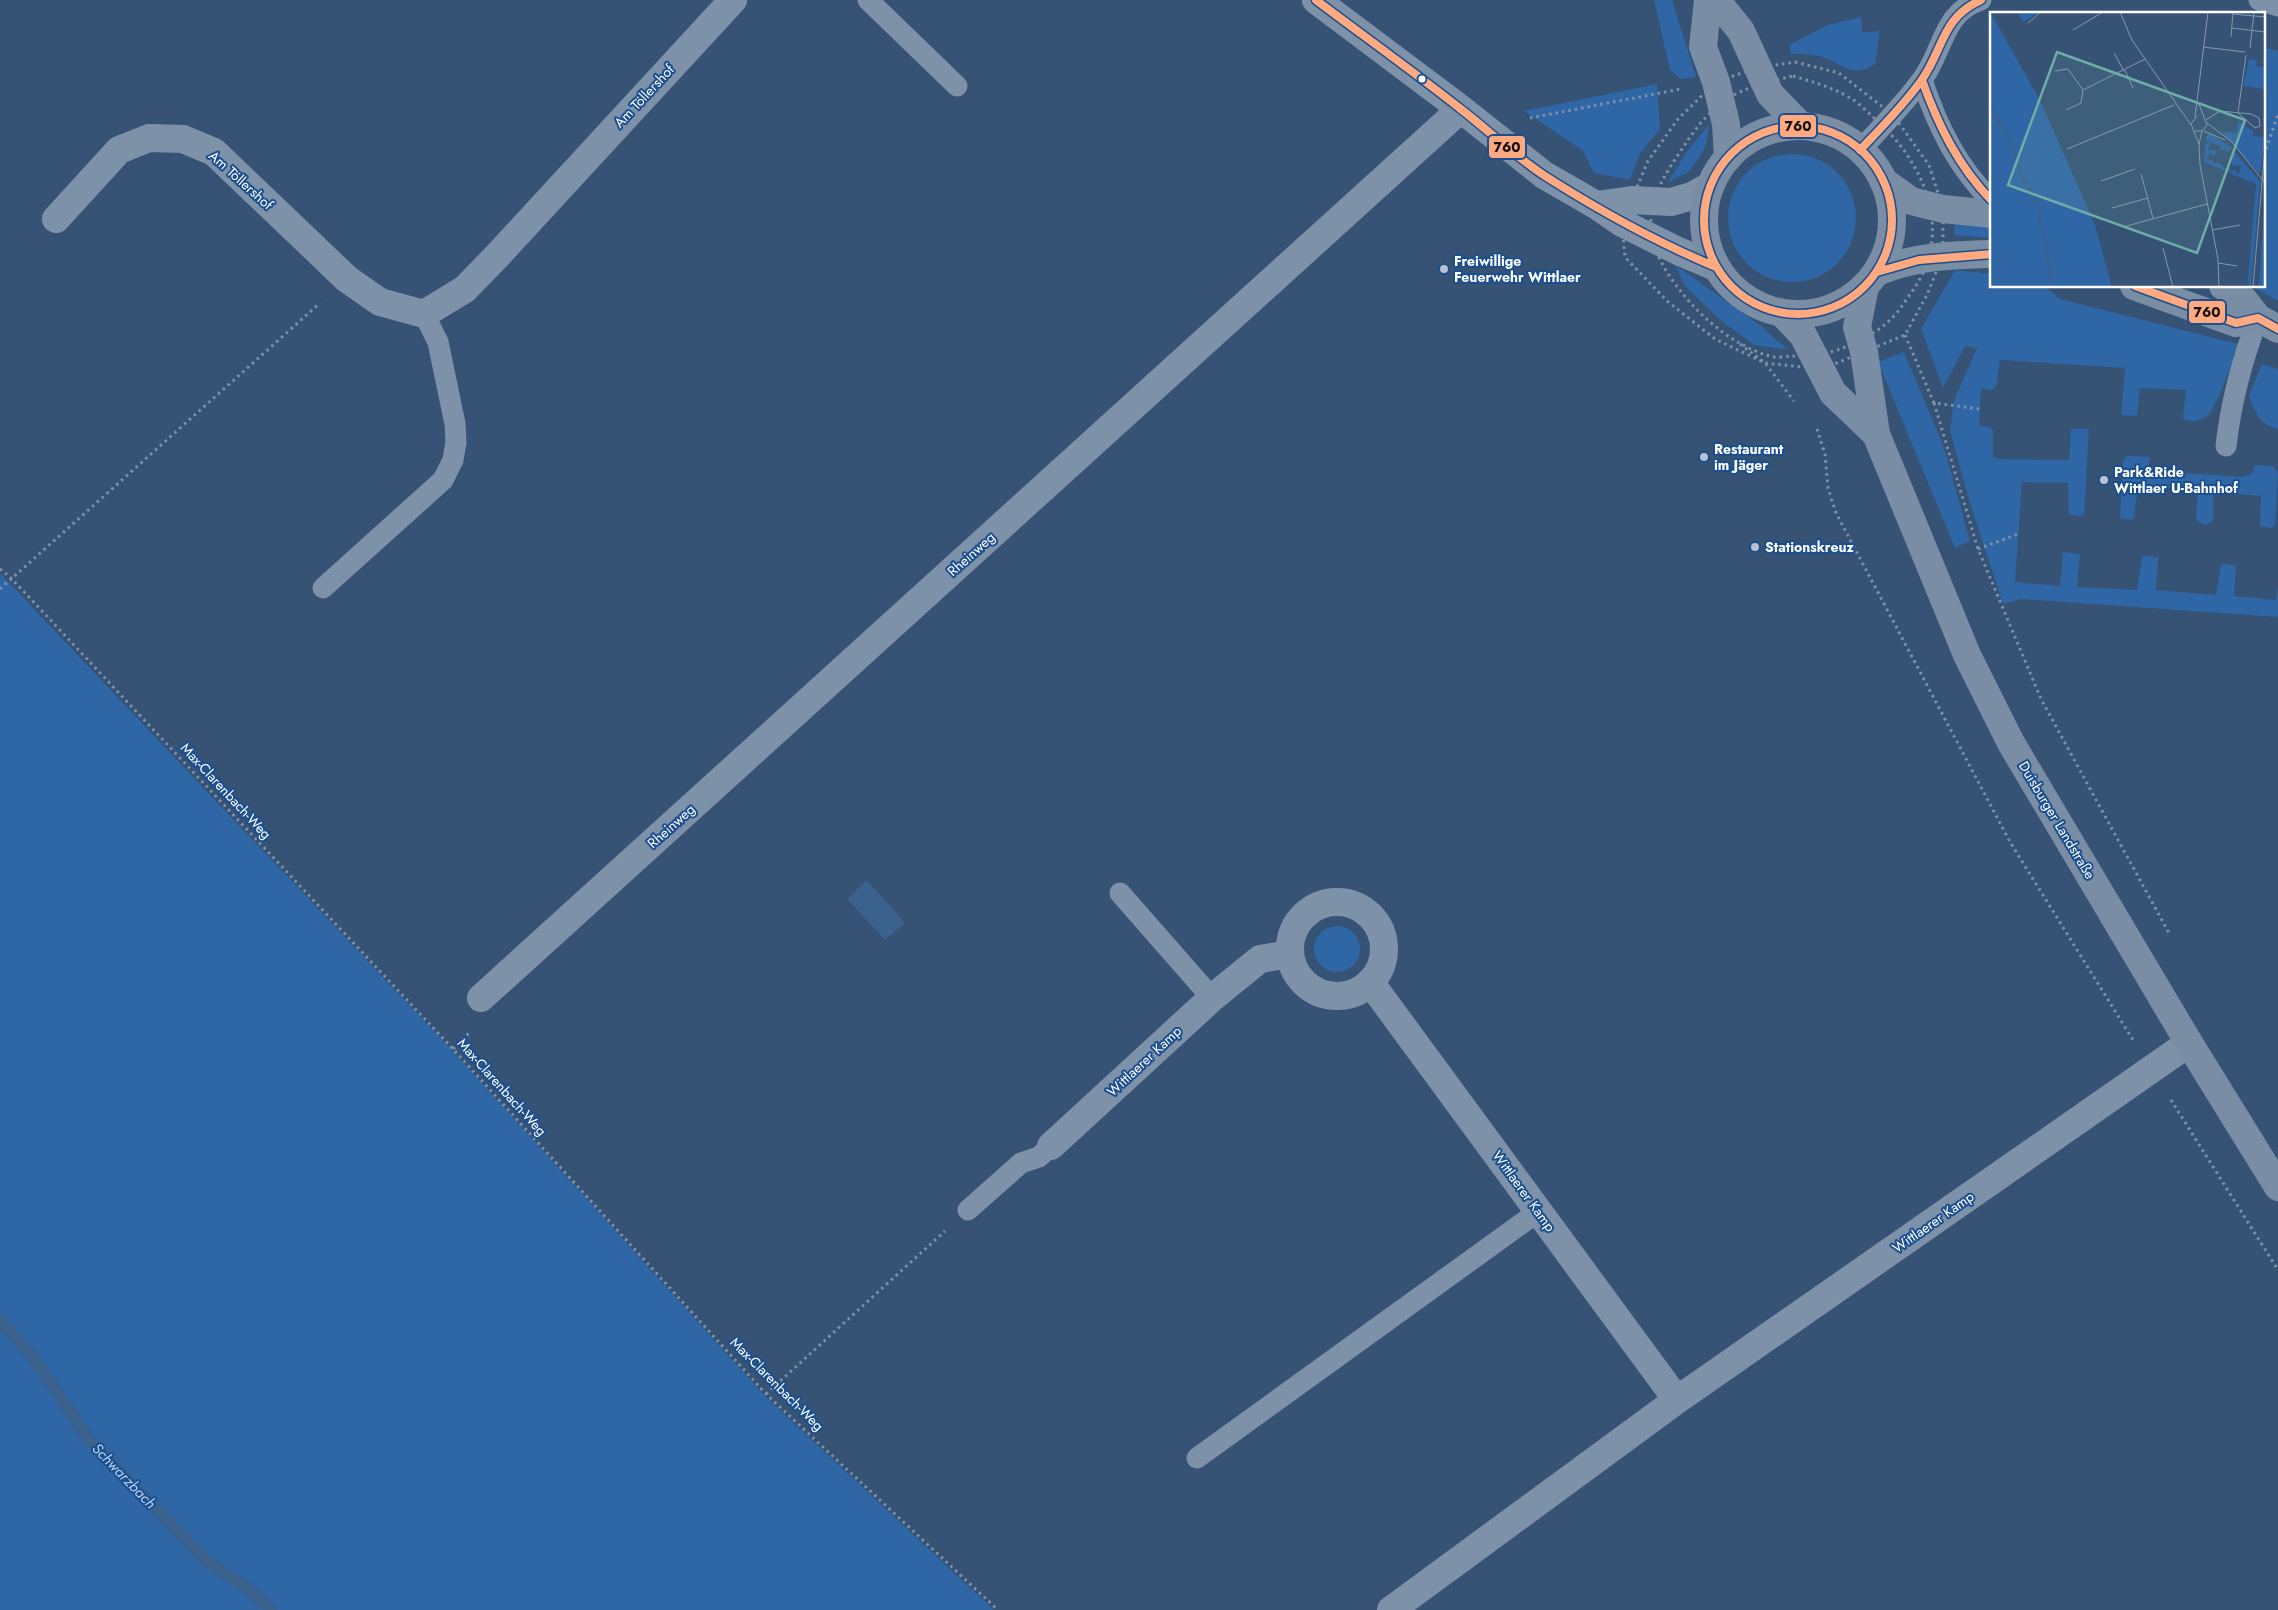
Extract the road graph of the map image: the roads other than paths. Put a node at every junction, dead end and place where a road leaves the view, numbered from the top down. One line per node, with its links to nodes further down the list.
1 (733, 0): 27 (street, Am Töllershof)
2 (868, 0): 10 (lane)
3 (1316, 0): 11 (street)
4 (1708, 0): 14 (main road)
5 (1716, 0): 12 (main road)
6 (1981, 0): 9 (lane)
7 (2259, 0): 8 (lane)
8 (2278, 6)
9 (1922, 80): 13 (lane); 17 (lane)
10 (957, 86)
11 (1461, 109): 18 (street); 35 (street, Rheinweg)
12 (1801, 126): 13 (main road, Duisburger Landstraße); 14 (main road, Duisburger Landstraße)
13 (1860, 150): 15 (main road, Duisburger Landstraße)
14 (1728, 158): 16 (main road, Duisburger Landstraße)
15 (1883, 181): 19 (main road); 23 (main road, Duisburger Landstraße)
16 (1710, 186): 18 (street); 22 (main road, Duisburger Landstraße)
17 (1990, 199)
18 (1636, 208): 22 (street)
19 (1990, 214)
20 (56, 219): 27 (street, Am Töllershof)
21 (1990, 254): 23 (main road)
22 (1716, 267): 26 (main road, Duisburger Landstraße)
23 (1871, 279): 26 (main road, Duisburger Landstraße); 29 (main road, Duisburger Landstraße)
24 (2140, 288): 28 (main road)
25 (2226, 288): 28 (main road)
26 (1782, 313): 29 (main road, Duisburger Landstraße)
27 (424, 314): 31 (lane)
28 (2268, 323): 30 (lane)
29 (1876, 434): 37 (main road, Duisburger Landstraße)
30 (2226, 446)
31 (323, 588)
32 (1120, 893): 36 (lane)
33 (1290, 954): 34 (street); 34 (street); 36 (street, Wittlaerer Kamp)
34 (1370, 982): 41 (street, Wittlaerer Kamp)
35 (481, 998)
36 (1212, 998): 38 (street, Wittlaerer Kamp)
37 (2189, 1044): 39 (main road, Duisburger Landstraße); 42 (street, Wittlaerer Kamp)
38 (1051, 1146): 40 (lane)
39 (2278, 1187)
40 (968, 1210)
41 (1539, 1211): 42 (street, Wittlaerer Kamp); 43 (lane)
42 (1677, 1400): 44 (street, Wittlaerer Kamp)
43 (1197, 1458)
44 (1391, 1610)

